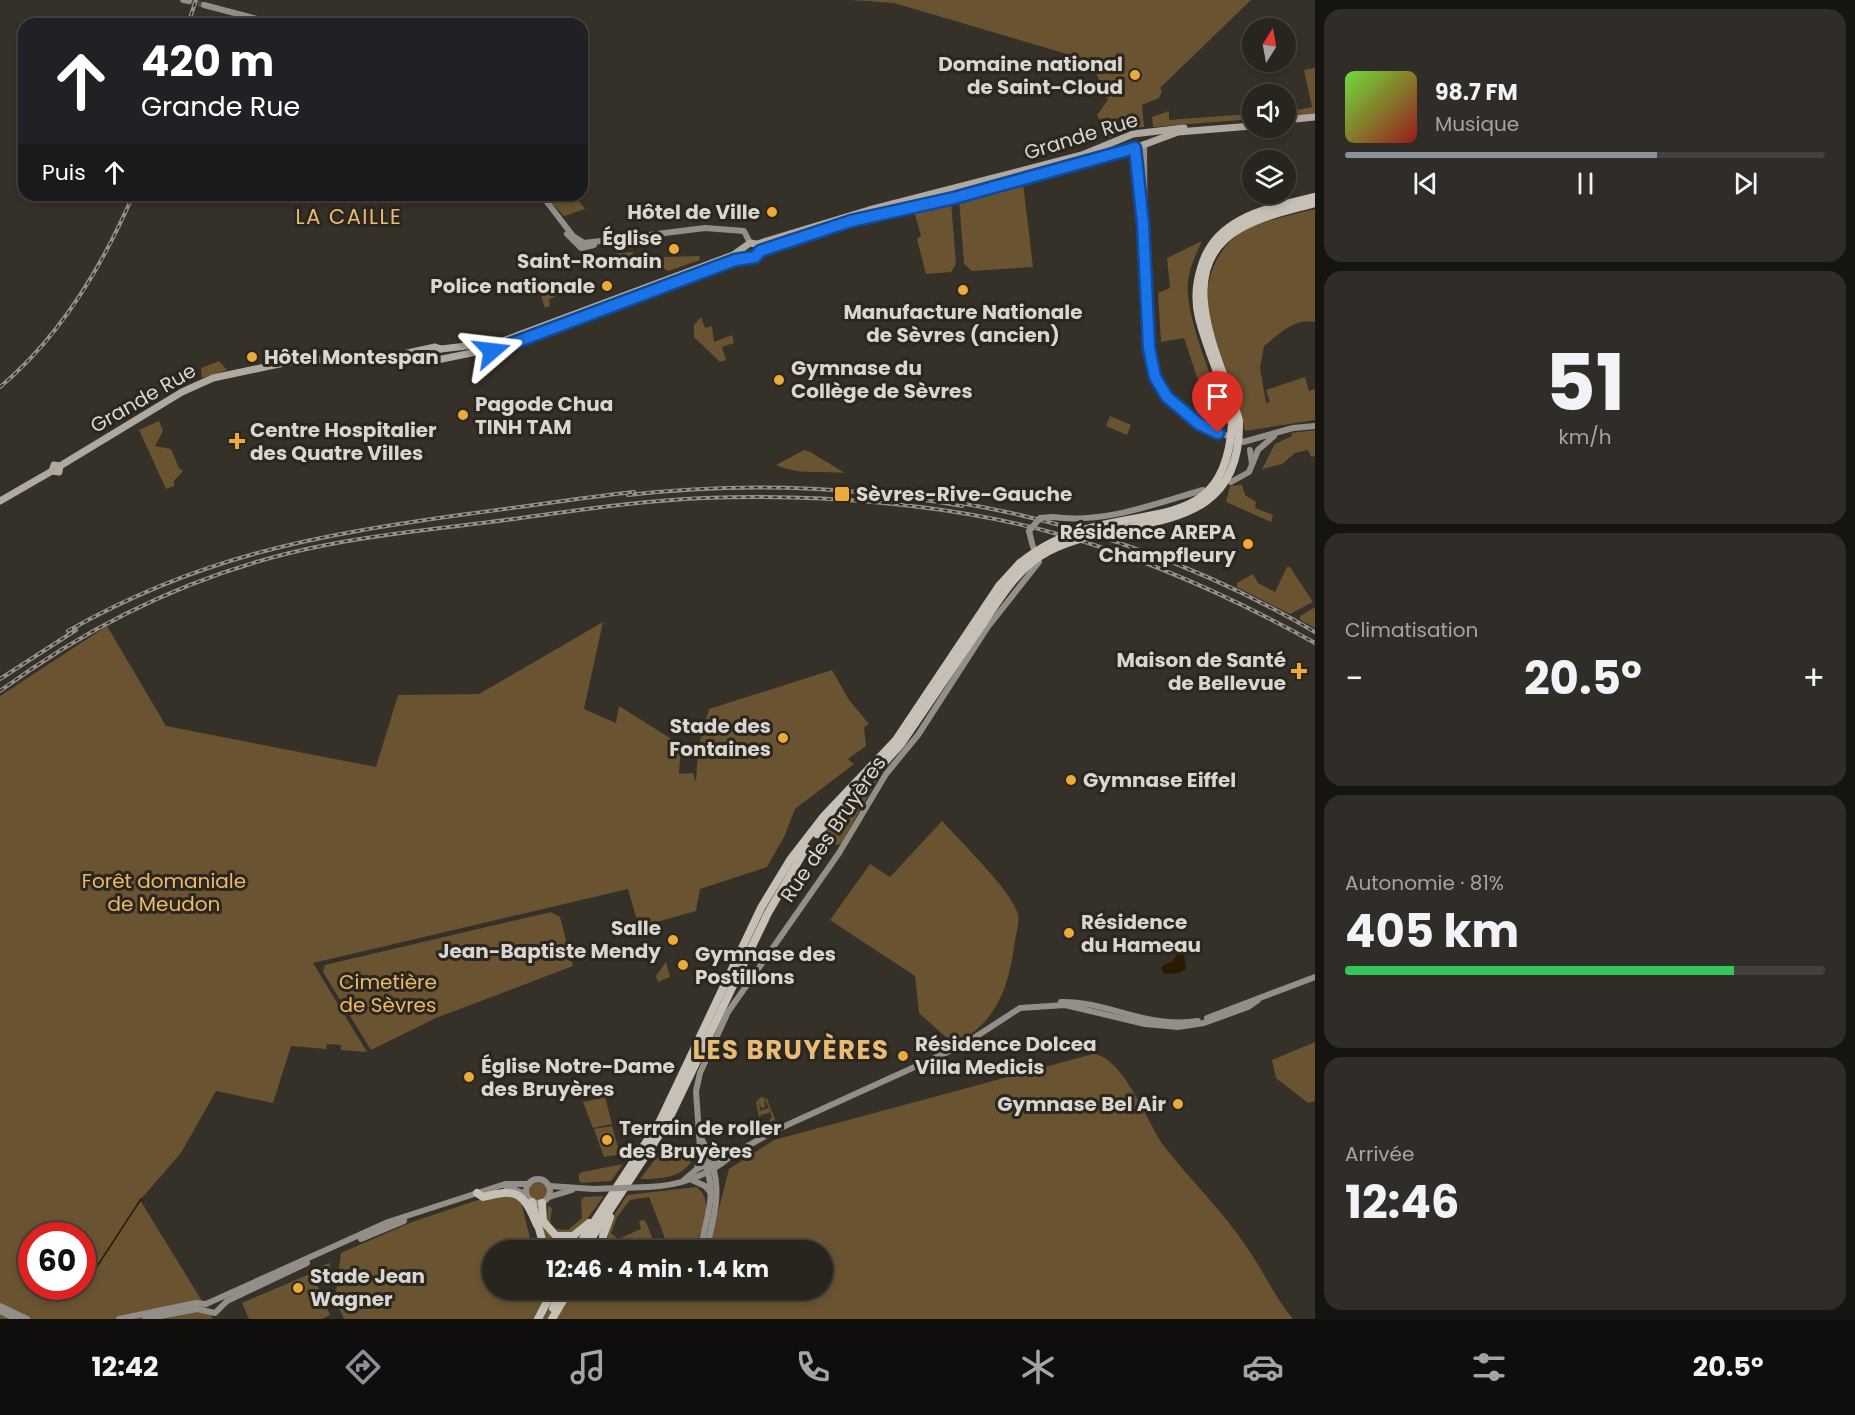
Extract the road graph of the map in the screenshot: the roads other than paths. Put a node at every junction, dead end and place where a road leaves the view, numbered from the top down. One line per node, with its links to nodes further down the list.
1 (204, 5): 2 (main road)
2 (252, 18)
3 (1296, 119): 4 (main road)
4 (1315, 119): 5 (main road)
5 (1296, 121)
6 (1242, 125): 8 (main road, Grande Rue)
7 (1242, 125): 9 (main road, Grande Rue)
8 (1137, 133): 9 (main road); 10 (main road); 13 (main road, Grande Rue)
9 (1144, 144): 10 (main road, Grande Rue); 12 (main road)
10 (1135, 148): 11 (main road); 14 (main road, Grande Rue)
11 (1139, 178): 12 (main road); 18 (main road)
12 (1145, 183): 18 (main road)
13 (953, 188): 14 (main road); 20 (main road, Grande Rue)
14 (955, 197): 20 (main road, Grande Rue)
15 (1315, 197): 26 (highway)
16 (547, 202): 19 (main road); 19 (main road)
17 (1315, 203): 26 (highway)
18 (1143, 224): 28 (main road)
19 (600, 243): 20 (main road)
20 (753, 246): 21 (main road); 21 (main road); 23 (main road)
21 (749, 256): 23 (main road)
22 (431, 348): 23 (main road, Grande Rue); 24 (main road, Grande Rue); 25 (main road)
23 (441, 353): 25 (main road, Grande Rue)
24 (386, 358): 25 (main road, Grande Rue); 31 (main road, Grande Rue)
25 (431, 358)
26 (1236, 422): 34 (highway, bridge)
27 (1315, 426): 29 (main road)
28 (1228, 436)
29 (1231, 482)
30 (1203, 490): 32 (main road, bridge)
31 (0, 501)
32 (1033, 547)
33 (1039, 562): 40 (main road, Rue des Bruyères)
34 (979, 623): 53 (highway); 59 (highway)
35 (1315, 977): 36 (main road)
36 (1258, 1000): 37 (main road); 38 (main road)
37 (1039, 1004): 38 (main road); 42 (main road)
38 (1248, 1007): 39 (main road)
39 (1260, 1008)
40 (698, 1133): 41 (main road, Rue des Bruyères); 43 (main road, Rue des Bruyères)
41 (700, 1148): 43 (main road, Rue des Bruyères); 44 (main road, Rue des Bruyères)
42 (735, 1153): 43 (main road); 45 (main road)
43 (710, 1162): 44 (main road); 45 (main road)
44 (697, 1169): 46 (main road)
45 (711, 1170): 47 (main road); 55 (main road); 66 (main road)
46 (684, 1180): 47 (main road); 51 (main road, bridge)
47 (692, 1180): 55 (main road)
48 (529, 1184): 49 (main road); 50 (main road); 54 (main road)
49 (502, 1185): 52 (main road); 54 (main road)
50 (549, 1186): 51 (main road); 57 (main road)
51 (577, 1189): 57 (main road)
52 (477, 1193): 56 (main road); 60 (highway)
53 (622, 1193): 63 (highway); 64 (highway)
54 (526, 1194): 58 (main road)
55 (711, 1194): 65 (main road)
56 (457, 1200): 67 (main road); 74 (main road)
57 (546, 1200): 58 (main road); 59 (highway)
58 (532, 1202): 60 (highway)
59 (595, 1220): 62 (highway)
60 (537, 1225): 61 (highway)
61 (542, 1240)
62 (582, 1240)
63 (590, 1240)
64 (604, 1240)
65 (703, 1240)
66 (707, 1240)
67 (214, 1300): 73 (main road); 74 (main road)
68 (544, 1300): 80 (highway)
69 (547, 1300): 80 (highway)
70 (557, 1300): 81 (highway)
71 (563, 1300): 81 (highway)
72 (0, 1306): 77 (main road)
73 (207, 1307): 74 (main road); 78 (main road); 79 (main road)
74 (220, 1307)
75 (0, 1311): 76 (main road)
76 (16, 1319)
77 (27, 1319)
78 (119, 1319)
79 (145, 1319)
80 (537, 1319)
81 (550, 1319)

